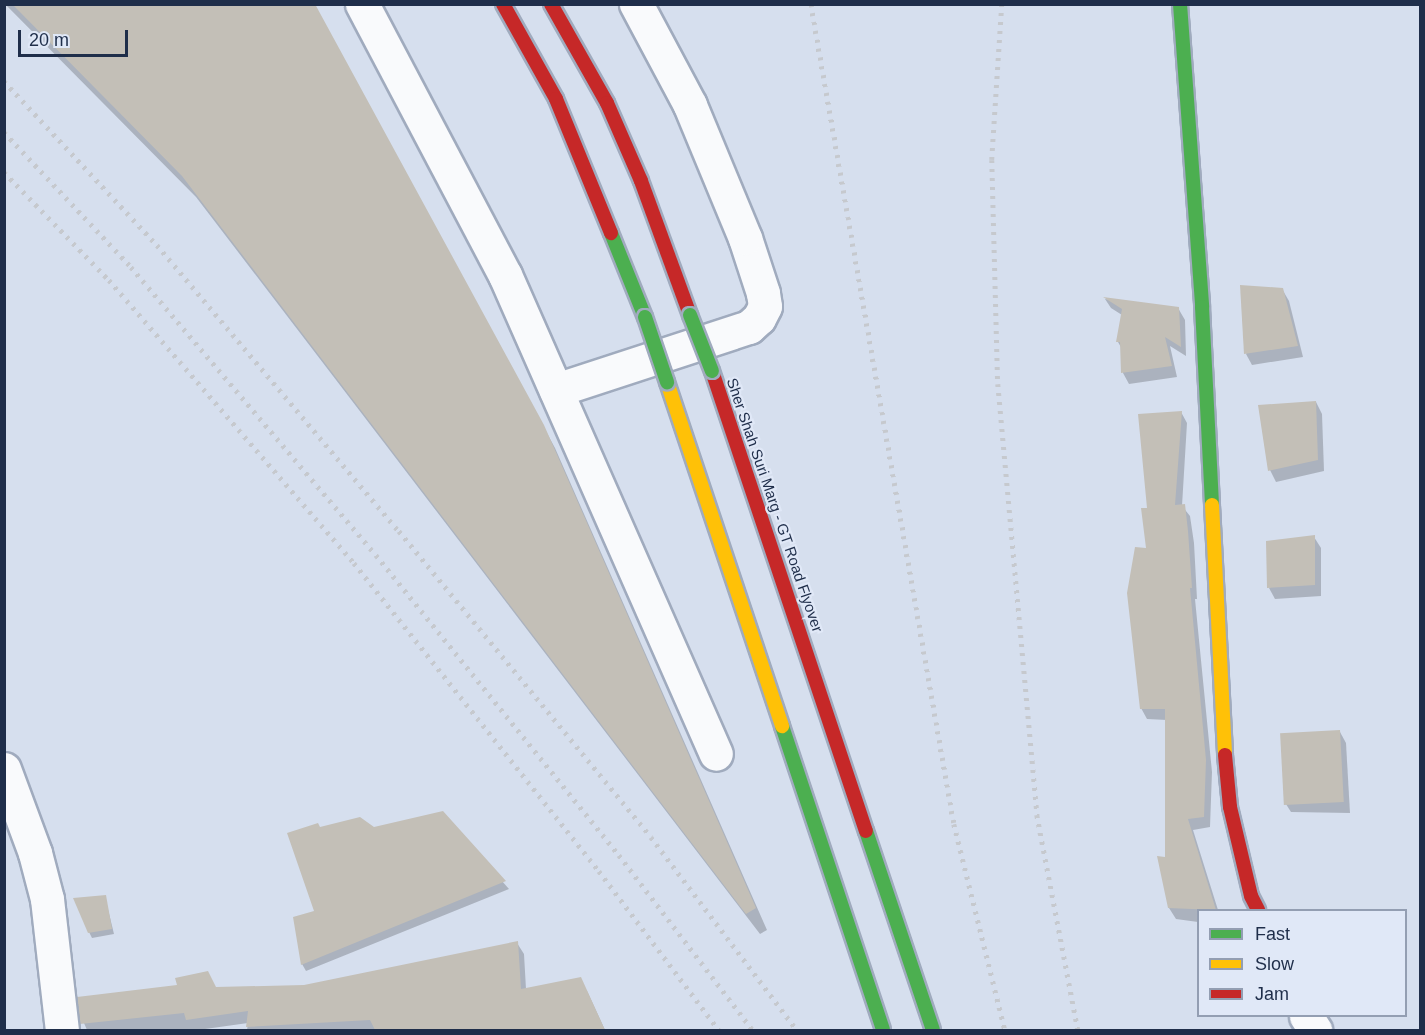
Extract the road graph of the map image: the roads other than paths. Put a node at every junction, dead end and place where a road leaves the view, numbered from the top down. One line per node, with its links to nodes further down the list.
1 (362, 4): 6 (street)
2 (503, 4): 12 (main road, bridge)
3 (551, 4): 13 (main road, Sher Shah Suri Marg - GT Road Flyover, bridge)
4 (636, 4): 6 (street)
5 (1180, 4): 9 (main road)
6 (556, 390): 7 (street)
7 (716, 754)
8 (4, 770): 11 (street)
9 (1258, 909)
10 (1307, 1017): 14 (street)
11 (62, 1030)
12 (883, 1030)
13 (933, 1030)
14 (1315, 1030)

